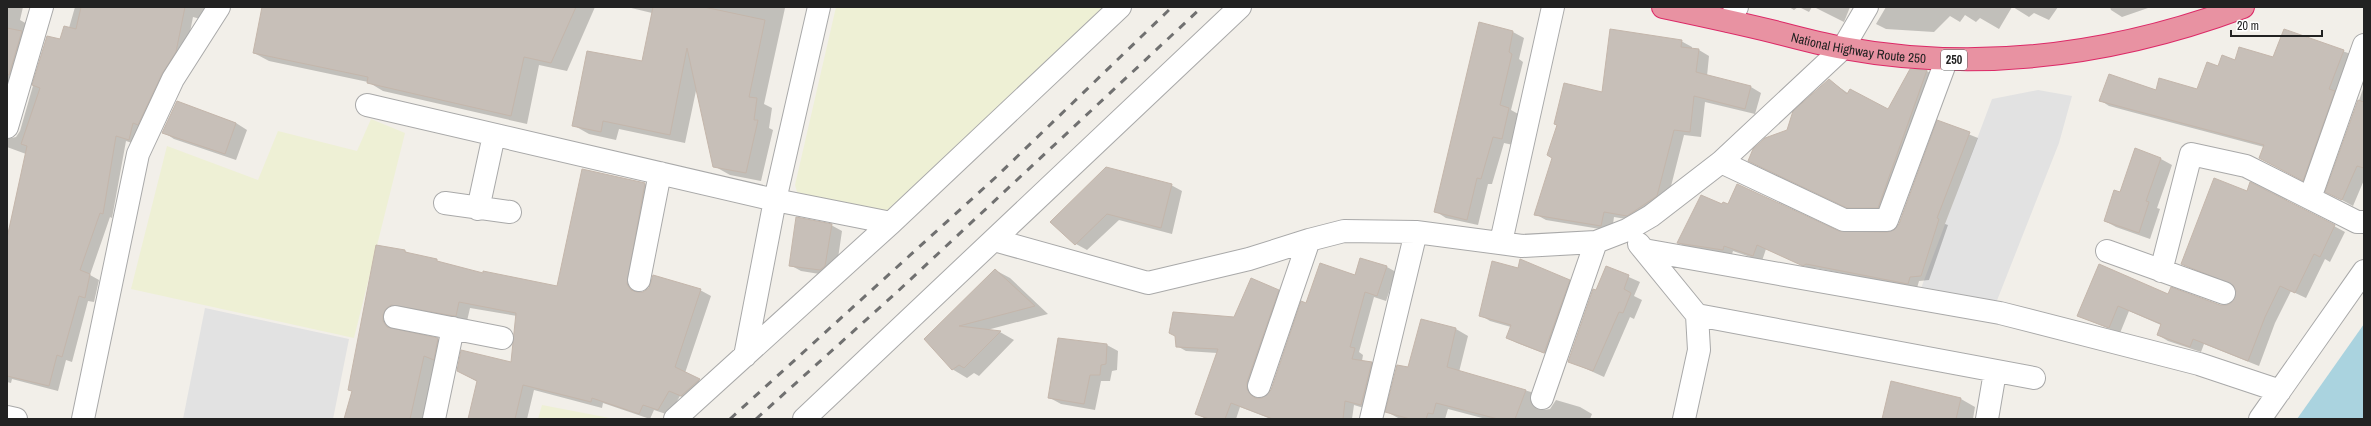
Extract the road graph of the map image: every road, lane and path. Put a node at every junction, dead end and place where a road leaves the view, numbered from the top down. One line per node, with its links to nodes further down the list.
1 (42, 7): 15 (street)
2 (218, 7): 50 (street)
3 (819, 7): 20 (street)
4 (1120, 7): 25 (street)
5 (1240, 7): 28 (street)
6 (1553, 7): 30 (street)
7 (1663, 7): 10 (highway, National Highway Route 250 / 250)
8 (1867, 7): 12 (street)
9 (2243, 7): 13 (highway, National Highway Route 250 / 250)
10 (1733, 14): 12 (highway, National Highway Route 250 / 250)
11 (2364, 45): 19 (street)
12 (1843, 48): 13 (highway, National Highway Route 250 / 250); 17 (street)
13 (1946, 60): 17 (street)
14 (366, 105): 16 (street)
15 (7, 127)
16 (494, 135): 18 (street); 22 (street)
17 (1721, 162): 26 (street)
18 (660, 172): 20 (street); 36 (street)
19 (2310, 198): 24 (street); 34 (street)
20 (775, 200): 25 (street); 42 (street)
21 (445, 203): 22 (street)
22 (478, 209): 23 (street)
23 (510, 212)
24 (2364, 222)
25 (891, 223): 42 (street)
26 (1627, 230): 31 (street); 32 (street)
27 (1416, 232): 29 (street); 30 (street); 54 (street)
28 (994, 240): 29 (street); 53 (street)
29 (1310, 240): 45 (street)
30 (1501, 242): 31 (street)
31 (1596, 242): 47 (street)
32 (1644, 250): 38 (street); 46 (street)
33 (2107, 251): 34 (street)
34 (2161, 271): 37 (street)
35 (2364, 271): 46 (street)
36 (639, 280)
37 (2224, 293)
38 (1696, 314): 43 (street); 55 (street)
39 (396, 317): 40 (street)
40 (453, 328): 41 (street); 51 (street)
41 (502, 338)
42 (745, 356): 52 (street)
43 (1995, 372): 44 (street); 56 (street)
44 (2034, 378)
45 (1259, 386)
46 (2280, 391): 57 (street)
47 (1542, 398)
48 (7, 417): 49 (street)
49 (16, 419)
50 (83, 419)
51 (434, 419)
52 (675, 419)
53 (804, 419)
54 (1371, 419)
55 (1684, 419)
56 (1986, 419)
57 (2260, 419)

